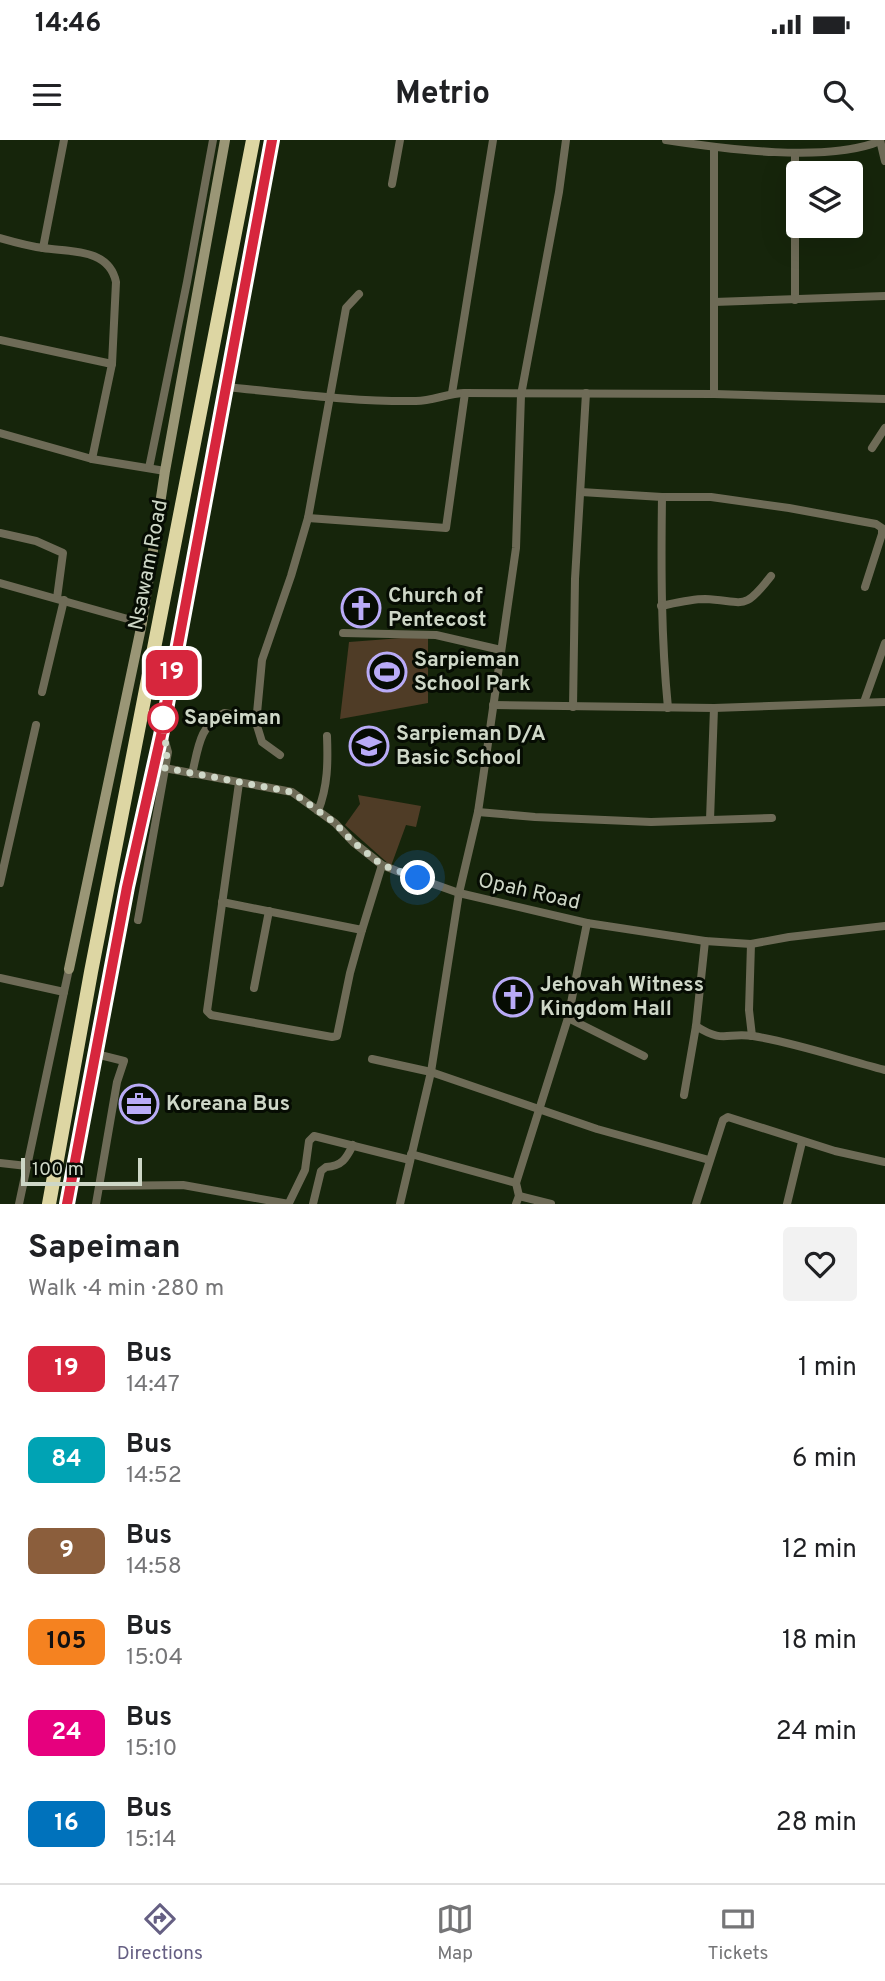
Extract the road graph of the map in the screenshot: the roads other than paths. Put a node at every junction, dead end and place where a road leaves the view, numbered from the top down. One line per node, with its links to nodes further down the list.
1 (64, 140): 16 (street)
2 (213, 140): 35 (street)
3 (225, 140): 36 (main road)
4 (253, 140): 107 (highway, Nsawam Road)
5 (272, 140): 23 (highway, Nsawam Road)
6 (400, 140): 14 (street)
7 (493, 140): 24 (street)
8 (566, 140): 27 (street)
9 (666, 140): 11 (street)
10 (880, 140): 12 (street); 13 (street)
11 (714, 147): 12 (street); 20 (street)
12 (795, 153): 19 (street)
13 (885, 161)
14 (391, 184)
15 (0, 238): 16 (street)
16 (43, 248): 22 (street)
17 (359, 294): 29 (street)
18 (885, 296): 19 (street)
19 (795, 300): 20 (street)
20 (714, 302): 28 (street)
21 (0, 340): 22 (street)
22 (112, 364): 34 (street)
23 (225, 387): 29 (street); 62 (highway, Nsawam Road)
24 (452, 393): 25 (street); 29 (street)
25 (465, 393): 27 (street); 39 (street)
26 (586, 393): 27 (street); 28 (street); 37 (street)
27 (522, 394): 50 (street)
28 (714, 394): 30 (street)
29 (329, 397): 39 (street)
30 (885, 399)
31 (885, 429): 33 (street)
32 (0, 433): 34 (street)
33 (872, 449)
34 (92, 459): 35 (street)
35 (149, 468): 36 (street)
36 (166, 471): 47 (main road)
37 (581, 492): 38 (street); 55 (street)
38 (662, 497): 40 (street); 46 (street)
39 (308, 519): 58 (street)
40 (883, 525): 44 (street)
41 (0, 533): 45 (street)
42 (771, 576): 46 (street)
43 (0, 583): 45 (street)
44 (865, 587)
45 (60, 599): 47 (street); 51 (street)
46 (661, 606): 56 (street)
47 (142, 622): 80 (main road)
48 (343, 633): 50 (street)
49 (885, 643): 52 (street)
50 (501, 650): 54 (street)
51 (42, 692)
52 (864, 702): 53 (street); 57 (street)
53 (885, 702)
54 (493, 705): 55 (street); 66 (street)
55 (573, 707): 56 (street)
56 (668, 708): 57 (street)
57 (714, 708): 68 (street)
58 (254, 716): 61 (street); 63 (street)
59 (36, 725): 70 (street)
60 (327, 736): 65 (street)
61 (280, 755)
62 (160, 767): 63 (street, Opah Road); 74 (street); 87 (highway, Nsawam Road)
63 (192, 774): 64 (street, Opah Road)
64 (239, 783): 65 (street, Opah Road); 72 (street)
65 (318, 811): 69 (street, Opah Road)
66 (478, 812): 68 (street); 71 (street)
67 (772, 818): 68 (street)
68 (710, 820)
69 (382, 865): 71 (street, Opah Road); 77 (street)
70 (0, 883)
71 (459, 893): 75 (street, Opah Road); 91 (street)
72 (222, 902): 73 (street); 77 (street)
73 (269, 911): 77 (street); 82 (street)
74 (138, 920)
75 (587, 923): 78 (street, Opah Road); 84 (street)
76 (885, 926): 79 (street, Opah Road)
77 (362, 930)
78 (705, 940): 79 (street, Opah Road); 85 (street)
79 (751, 944): 86 (street)
80 (69, 970): 83 (street)
81 (0, 978): 83 (street)
82 (254, 988)
83 (64, 992): 100 (street)
84 (568, 1018): 88 (street); 93 (street)
85 (696, 1026): 86 (street); 92 (street)
86 (752, 1036): 90 (street)
87 (96, 1054): 104 (street); 108 (highway, Nsawam Road)
88 (644, 1056)
89 (372, 1059): 91 (street)
90 (885, 1070)
91 (431, 1072): 93 (street); 96 (street)
92 (684, 1095)
93 (539, 1108): 97 (street); 103 (street)
94 (802, 1142): 97 (street); 98 (street); 115 (street)
95 (353, 1145): 96 (street); 101 (street); 102 (street)
96 (411, 1157): 103 (street); 112 (street)
97 (709, 1160): 114 (street)
98 (885, 1162)
99 (0, 1163): 100 (street)
100 (27, 1166): 106 (street)
101 (326, 1167): 102 (street); 111 (street)
102 (305, 1170): 110 (street)
103 (516, 1183): 105 (street)
104 (100, 1186): 109 (street); 110 (street)
105 (517, 1200): 113 (street)
106 (19, 1204)
107 (48, 1204)
108 (67, 1204)
109 (96, 1204)
110 (289, 1204)
111 (313, 1204)
112 (400, 1204)
113 (551, 1204)
114 (696, 1204)
115 (787, 1204)

